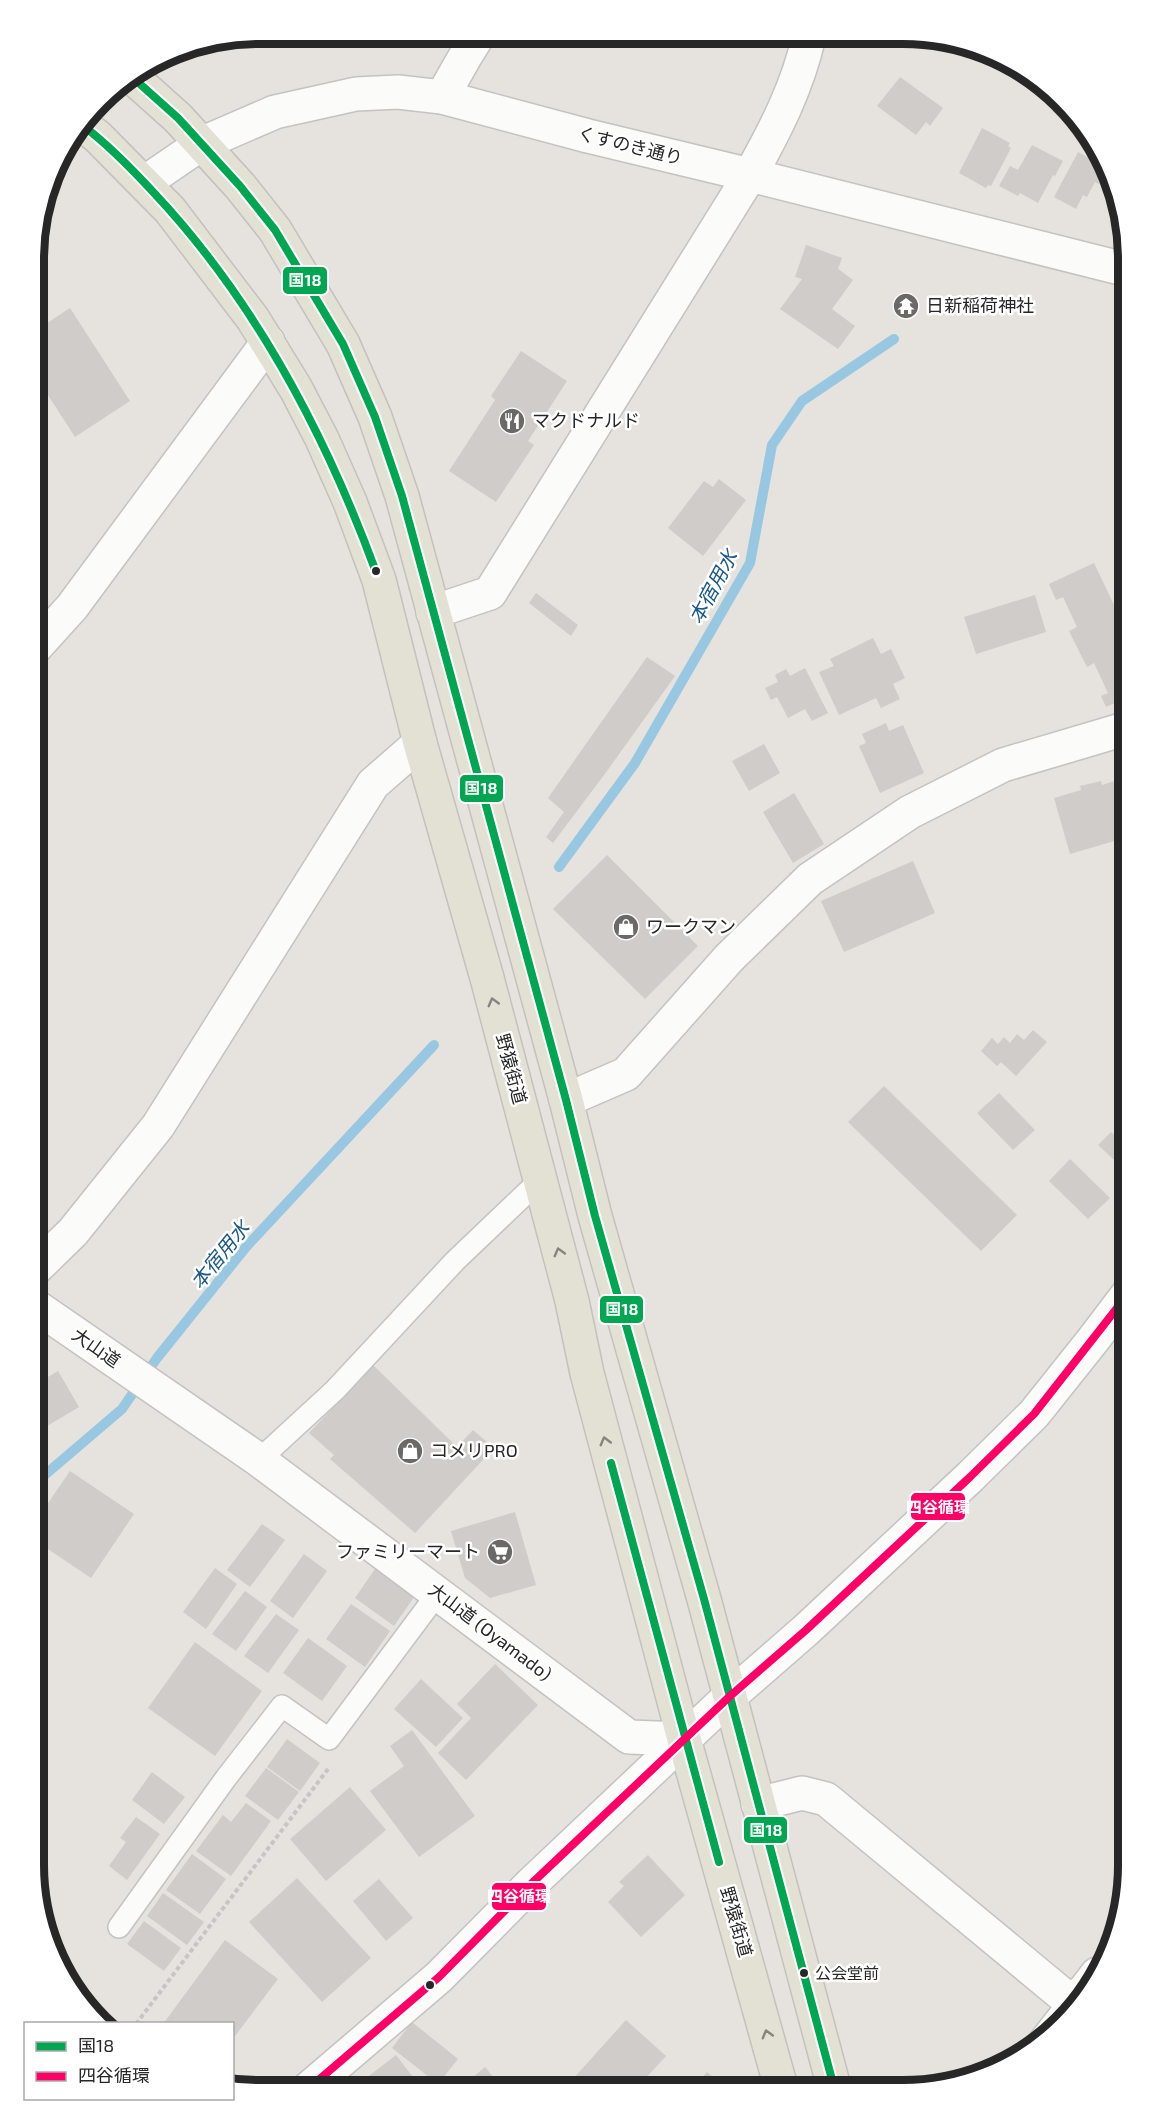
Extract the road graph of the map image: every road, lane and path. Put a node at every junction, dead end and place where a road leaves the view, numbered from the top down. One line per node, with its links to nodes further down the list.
1 (473, 44): 4 (street)
2 (807, 44): 7 (street)
3 (137, 81): 6 (main road)
4 (442, 97): 6 (street, くすのき通り); 7 (street, くすのき通り)
5 (87, 129): 8 (main road, 野猿街道)
6 (201, 144): 8 (street, くすのき通り); 11 (main road)
7 (750, 175): 9 (street, くすのき通り); 11 (street)
8 (144, 183): 10 (main road, 野猿街道)
9 (1118, 267)
10 (268, 342): 12 (street); 14 (main road, 野猿街道)
11 (434, 612): 15 (main road)
12 (44, 638)
13 (1118, 731): 15 (street)
14 (420, 743): 16 (main road, 野猿街道, one-way to 14); 17 (street)
15 (566, 1100): 23 (main road)
16 (540, 1180): 21 (lane); 25 (main road, 野猿街道, one-way to 16)
17 (44, 1260)
18 (1118, 1307): 23 (street)
19 (44, 1312): 20 (street, 大山道)
20 (128, 1371): 21 (street, 大山道 (Oyamado))
21 (259, 1460): 22 (street, 大山道 (Oyamado))
22 (438, 1593): 24 (lane); 25 (street, 大山道 (Oyamado))
23 (729, 1697): 25 (street); 26 (main road)
24 (328, 1739): 27 (lane); 29 (path)
25 (684, 1739): 30 (street); 31 (main road, 野猿街道, one-way to 25)
26 (758, 1804): 28 (street); 32 (main road)
27 (119, 1927)
28 (1069, 2001)
29 (138, 2022)
30 (319, 2080)
31 (779, 2080)
32 (832, 2080)

